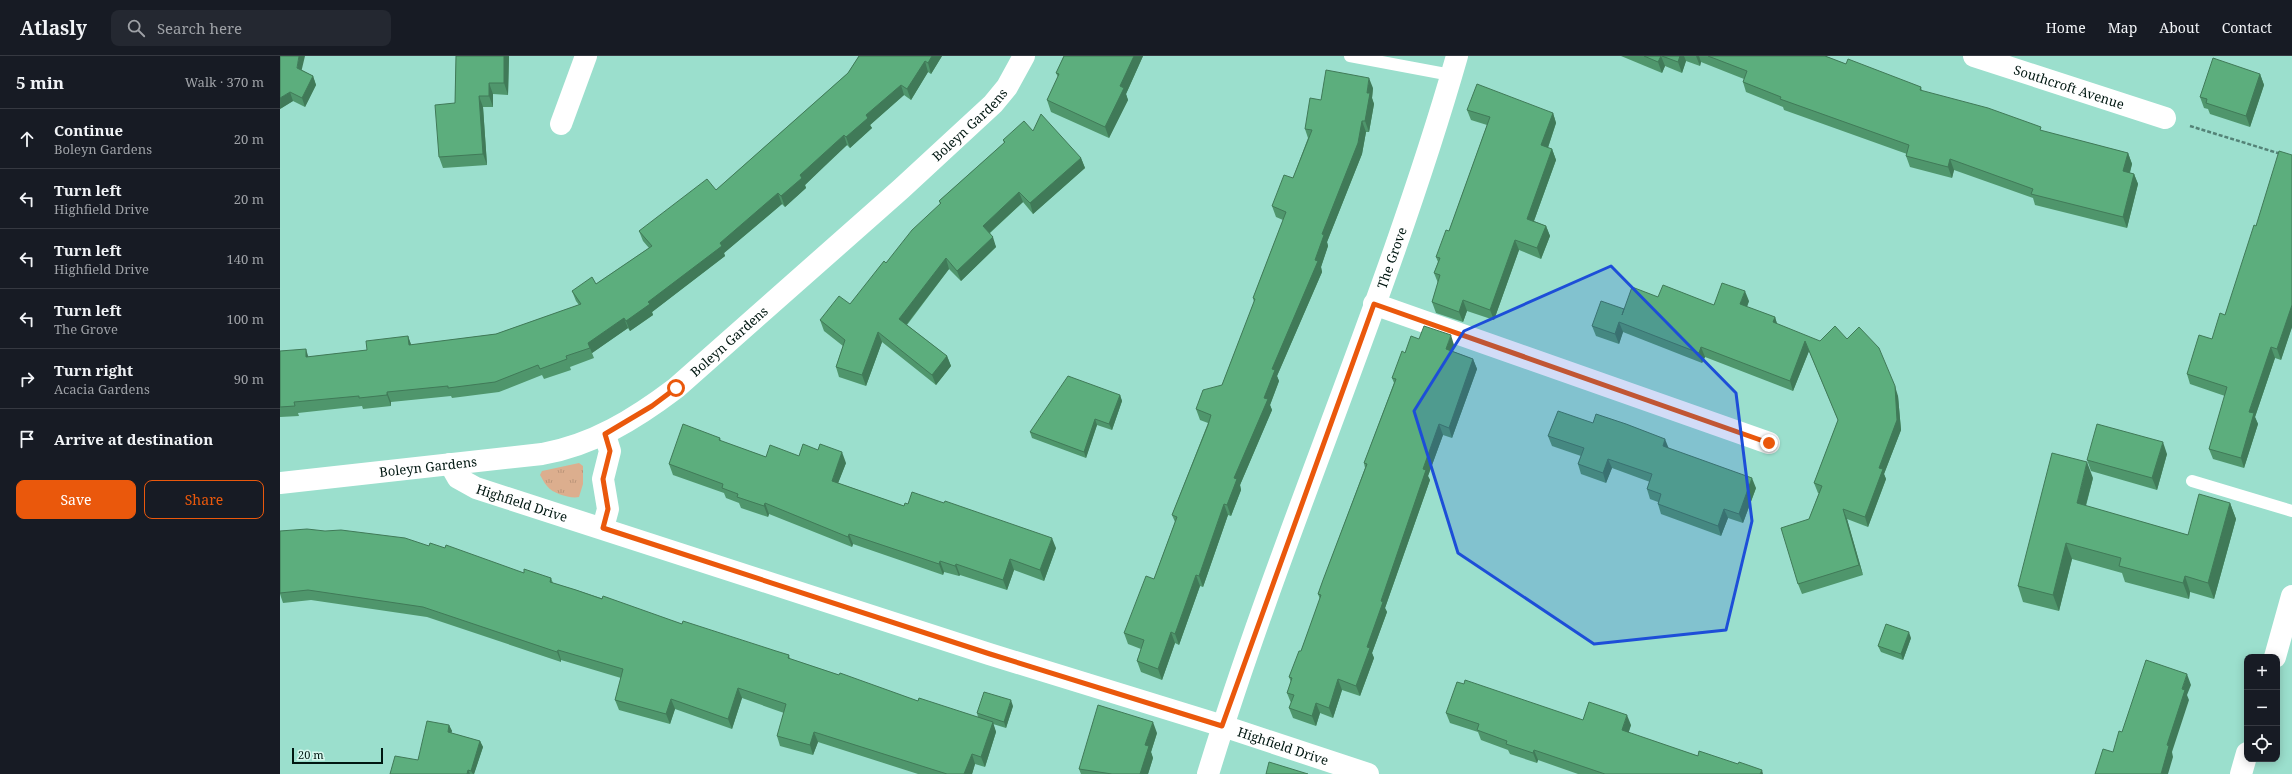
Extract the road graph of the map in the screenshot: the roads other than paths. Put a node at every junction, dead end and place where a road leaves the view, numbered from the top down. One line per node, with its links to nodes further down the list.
1 (586, 56): 7 (street)
2 (1024, 56): 9 (street, Boleyn Gardens)
3 (1350, 56): 5 (lane)
4 (1974, 56): 6 (street, Southcroft Avenue)
5 (1454, 66): 8 (street, The Grove)
6 (2165, 118)
7 (561, 124)
8 (1374, 304): 10 (street); 18 (street, The Grove)
9 (605, 434): 11 (street, Boleyn Gardens); 15 (street)
10 (1769, 443)
11 (450, 464): 13 (street, Boleyn Gardens); 15 (street, Highfield Drive)
12 (2192, 482): 14 (lane)
13 (280, 483)
14 (2292, 511)
15 (603, 528): 18 (street, Highfield Drive)
16 (2292, 596): 17 (street)
17 (2275, 654)
18 (1222, 726): 20 (street, The Grove); 21 (street, Highfield Drive)
19 (2244, 762): 22 (street)
20 (1208, 774)
21 (1368, 774)
22 (2241, 774)

